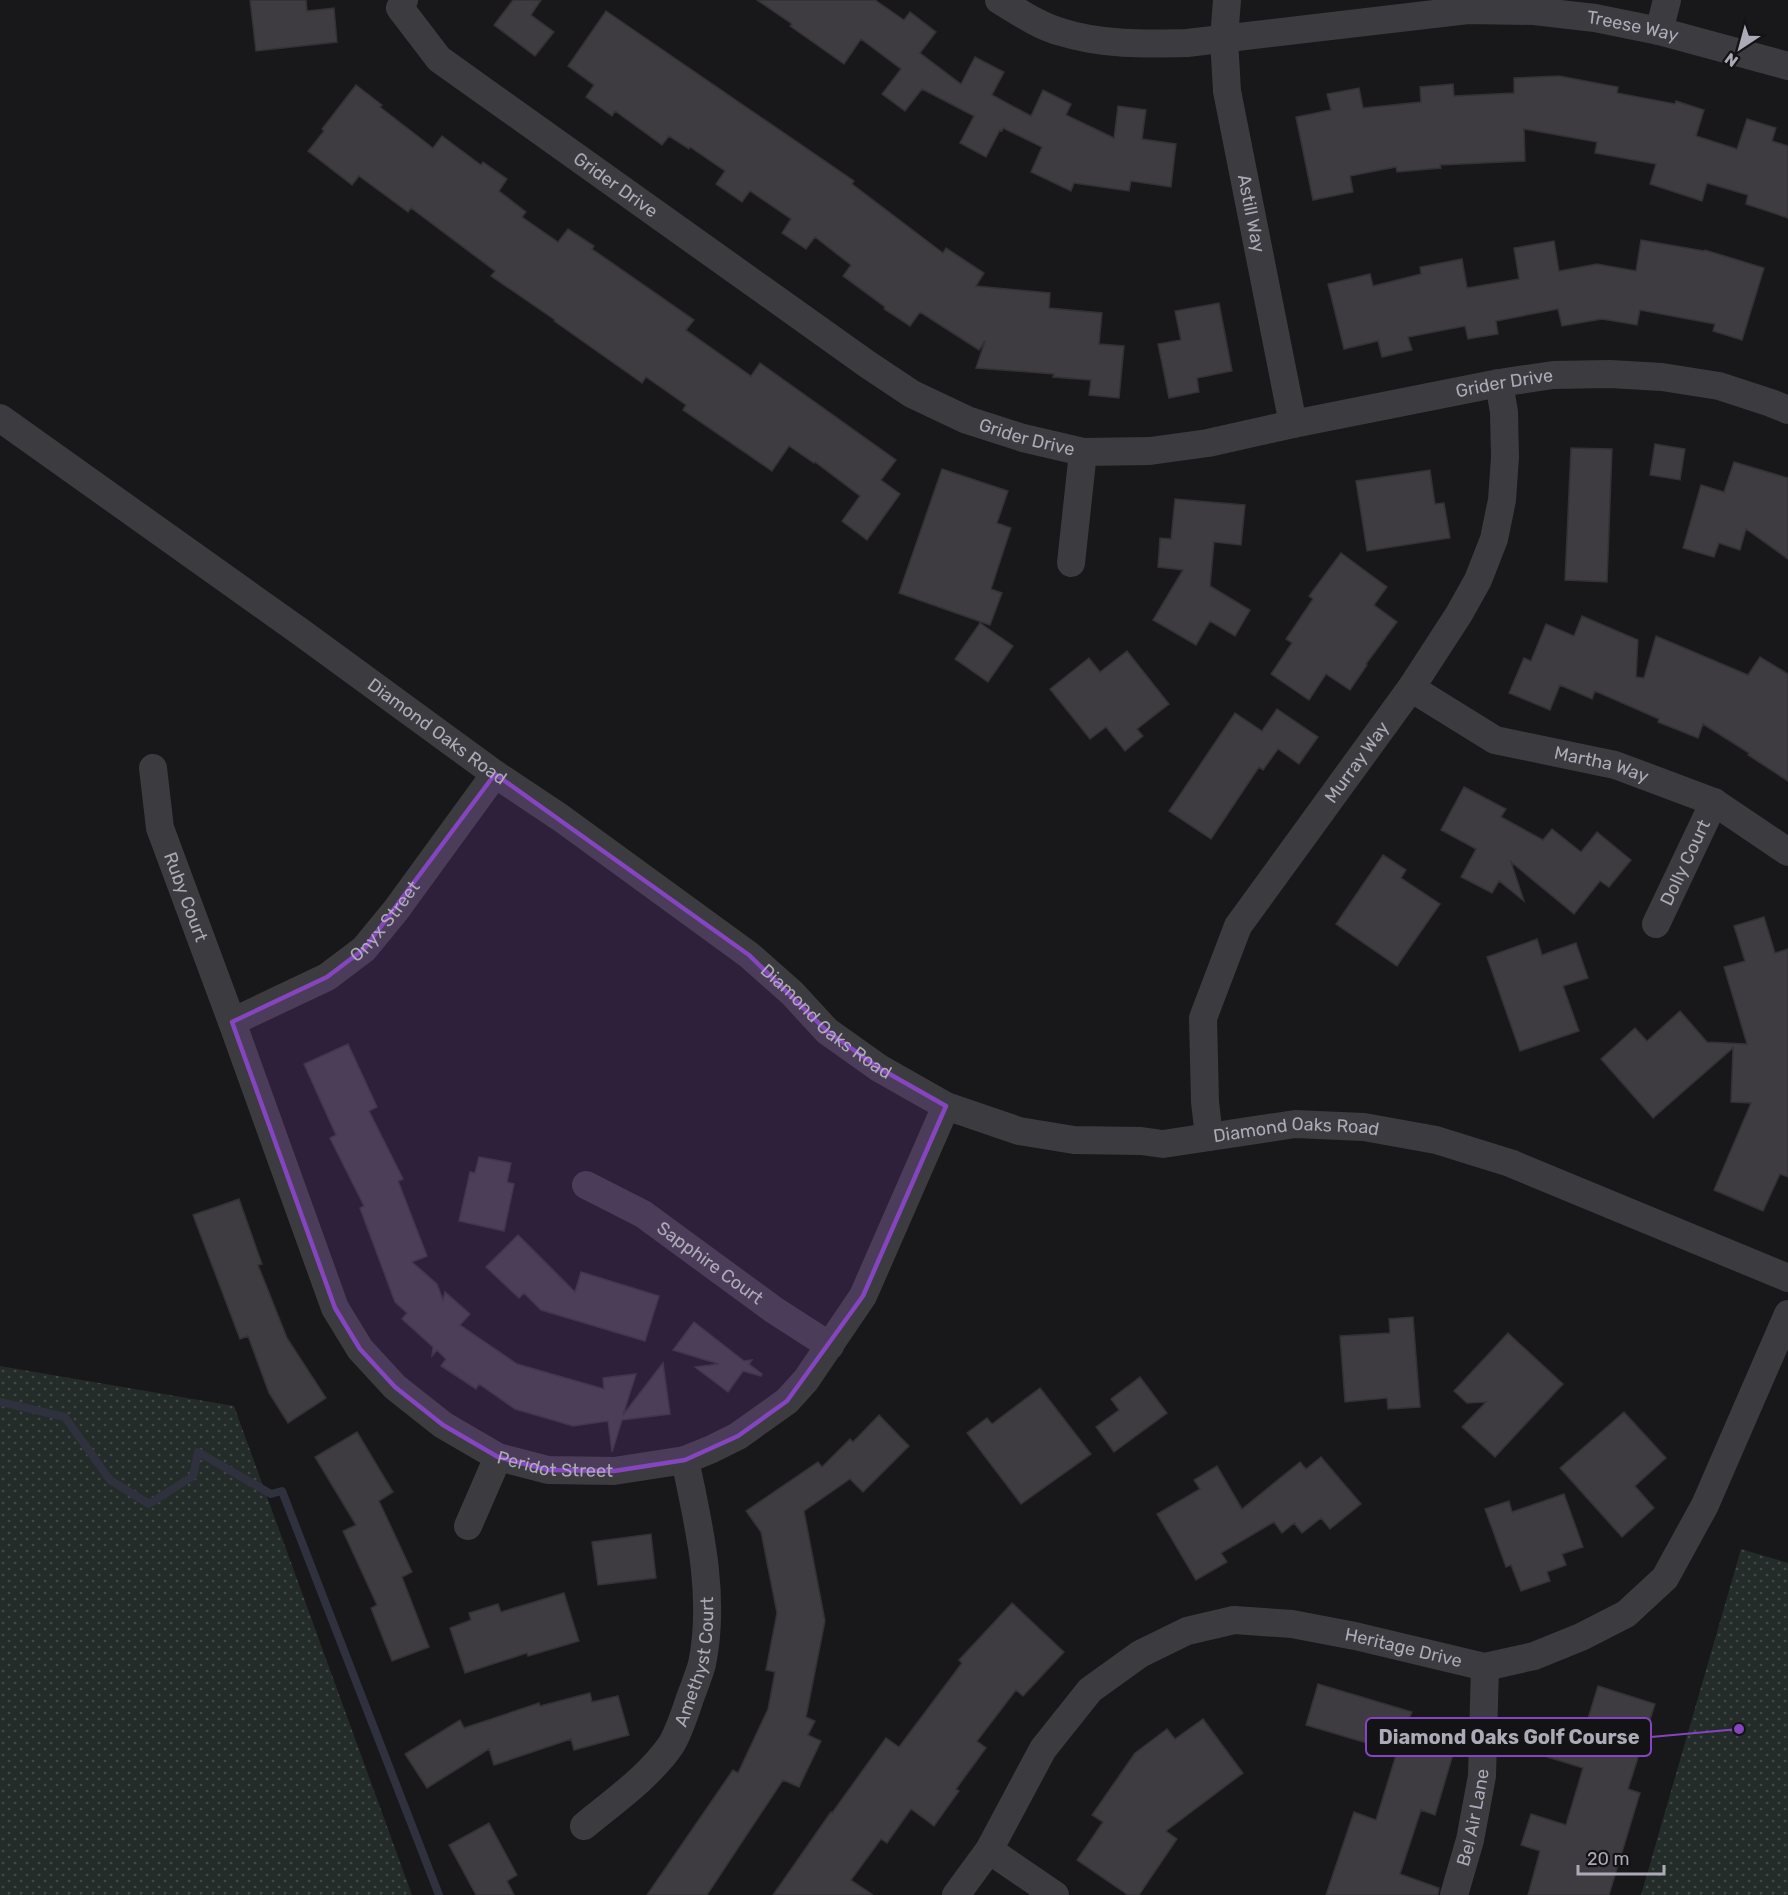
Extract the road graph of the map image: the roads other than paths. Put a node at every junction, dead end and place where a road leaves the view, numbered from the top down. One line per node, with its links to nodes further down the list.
1 (404, 0): 12 (street, Grider Drive)
2 (999, 0): 6 (street)
3 (1227, 0): 6 (street, Astill Way)
4 (1667, 0): 5 (street)
5 (1659, 31): 6 (street, Treese Way); 7 (street, Treese Way)
6 (1224, 39): 11 (street, Astill Way)
7 (1788, 66)
8 (1499, 383): 9 (street, Grider Drive); 11 (street, Grider Drive); 14 (street, Murray Way)
9 (1788, 410)
10 (0, 418): 16 (street, Diamond Oaks Road)
11 (1293, 424): 12 (street, Grider Drive)
12 (1083, 452): 13 (street)
13 (1071, 563)
14 (1411, 688): 17 (street, Martha Way); 22 (street, Murray Way)
15 (153, 768): 20 (street, Ruby Court)
16 (495, 774): 20 (street, Onyx Street); 21 (street, Diamond Oaks Road)
17 (1714, 802): 18 (street, Martha Way); 19 (street, Dolly Court)
18 (1788, 852)
19 (1656, 924)
20 (232, 1022): 27 (street, Peridot Street)
21 (946, 1106): 22 (street, Diamond Oaks Road); 26 (street, Peridot Street)
22 (1209, 1137): 24 (street, Diamond Oaks Road)
23 (586, 1185): 26 (street, Sapphire Court)
24 (1788, 1278)
25 (1788, 1314): 30 (street, Heritage Drive)
26 (830, 1346): 28 (street, Peridot Street)
27 (498, 1458): 28 (street, Peridot Street); 29 (street)
28 (685, 1460): 31 (street, Amethyst Court)
29 (468, 1526)
30 (1485, 1667): 32 (street, Heritage Drive); 35 (street, Bel Air Lane)
31 (584, 1826)
32 (988, 1850): 33 (street, Heritage Drive); 34 (street)
33 (956, 1895)
34 (1055, 1895)
35 (1454, 1895)

